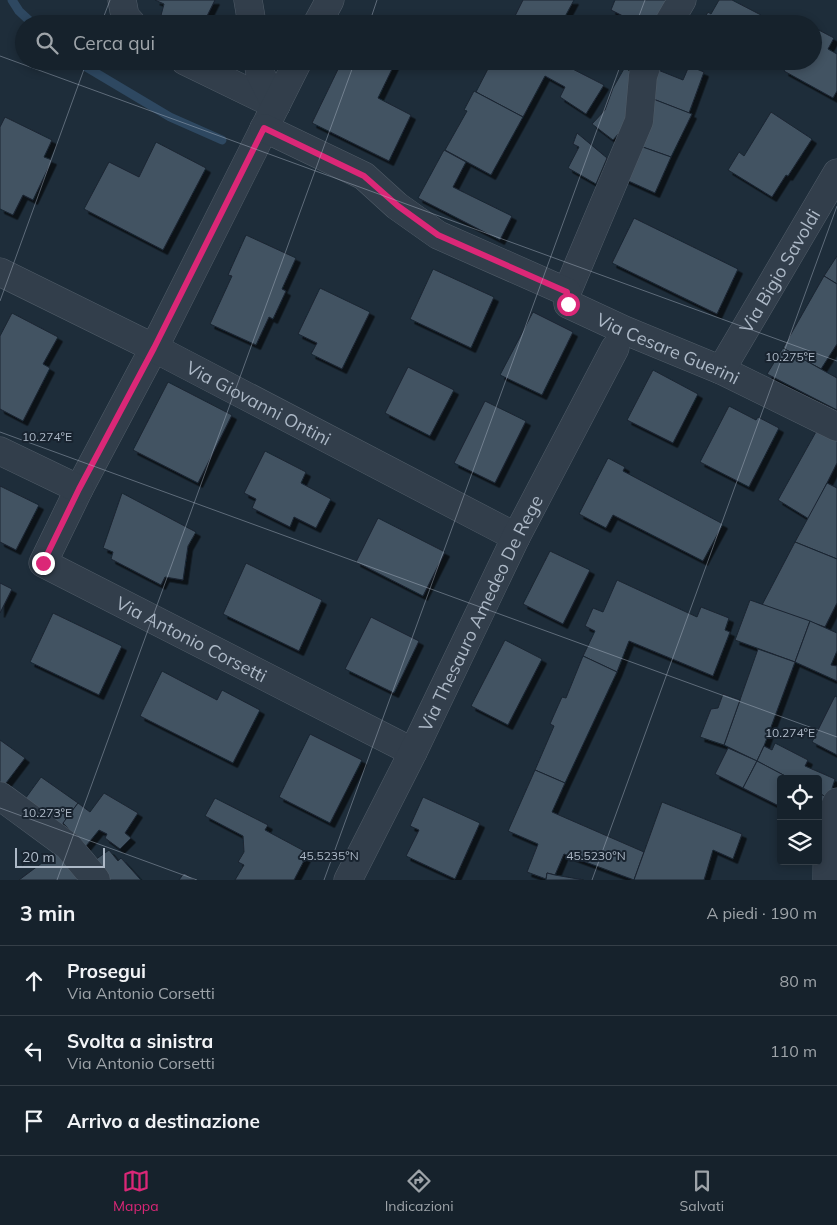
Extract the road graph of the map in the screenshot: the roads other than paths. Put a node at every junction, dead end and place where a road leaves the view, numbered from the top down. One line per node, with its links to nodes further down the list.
1 (122, 0): 5 (street)
2 (248, 0): 6 (street)
3 (330, 0): 7 (street)
4 (682, 0): 8 (street)
5 (125, 15)
6 (250, 15)
7 (322, 15)
8 (673, 15)
9 (199, 70): 13 (street)
10 (260, 70): 13 (street)
11 (293, 70): 13 (street, Via Antonio Corsetti)
12 (645, 70): 16 (street)
13 (270, 116): 16 (street); 17 (street, Via Antonio Corsetti)
14 (837, 172): 19 (street, Via Bigio Savoldi)
15 (0, 272): 17 (street, Via Giovanni Ontini)
16 (567, 292): 19 (street, Via Cesare Guerini)
17 (154, 348): 22 (street, Via Antonio Corsetti); 23 (street, Via Giovanni Ontini)
18 (615, 348): 23 (street, Via Thesauro Amedeo De Rege)
19 (721, 370): 20 (street, Via Cesare Guerini)
20 (837, 427)
21 (0, 451): 22 (street)
22 (79, 489): 24 (street, Via Antonio Corsetti)
23 (516, 537): 24 (street, Via Thesauro Amedeo De Rege)
24 (413, 752): 28 (street, Via Thesauro Amedeo De Rege)
25 (0, 796): 27 (street)
26 (837, 802): 29 (street)
27 (96, 880)
28 (348, 880)
29 (827, 880)

